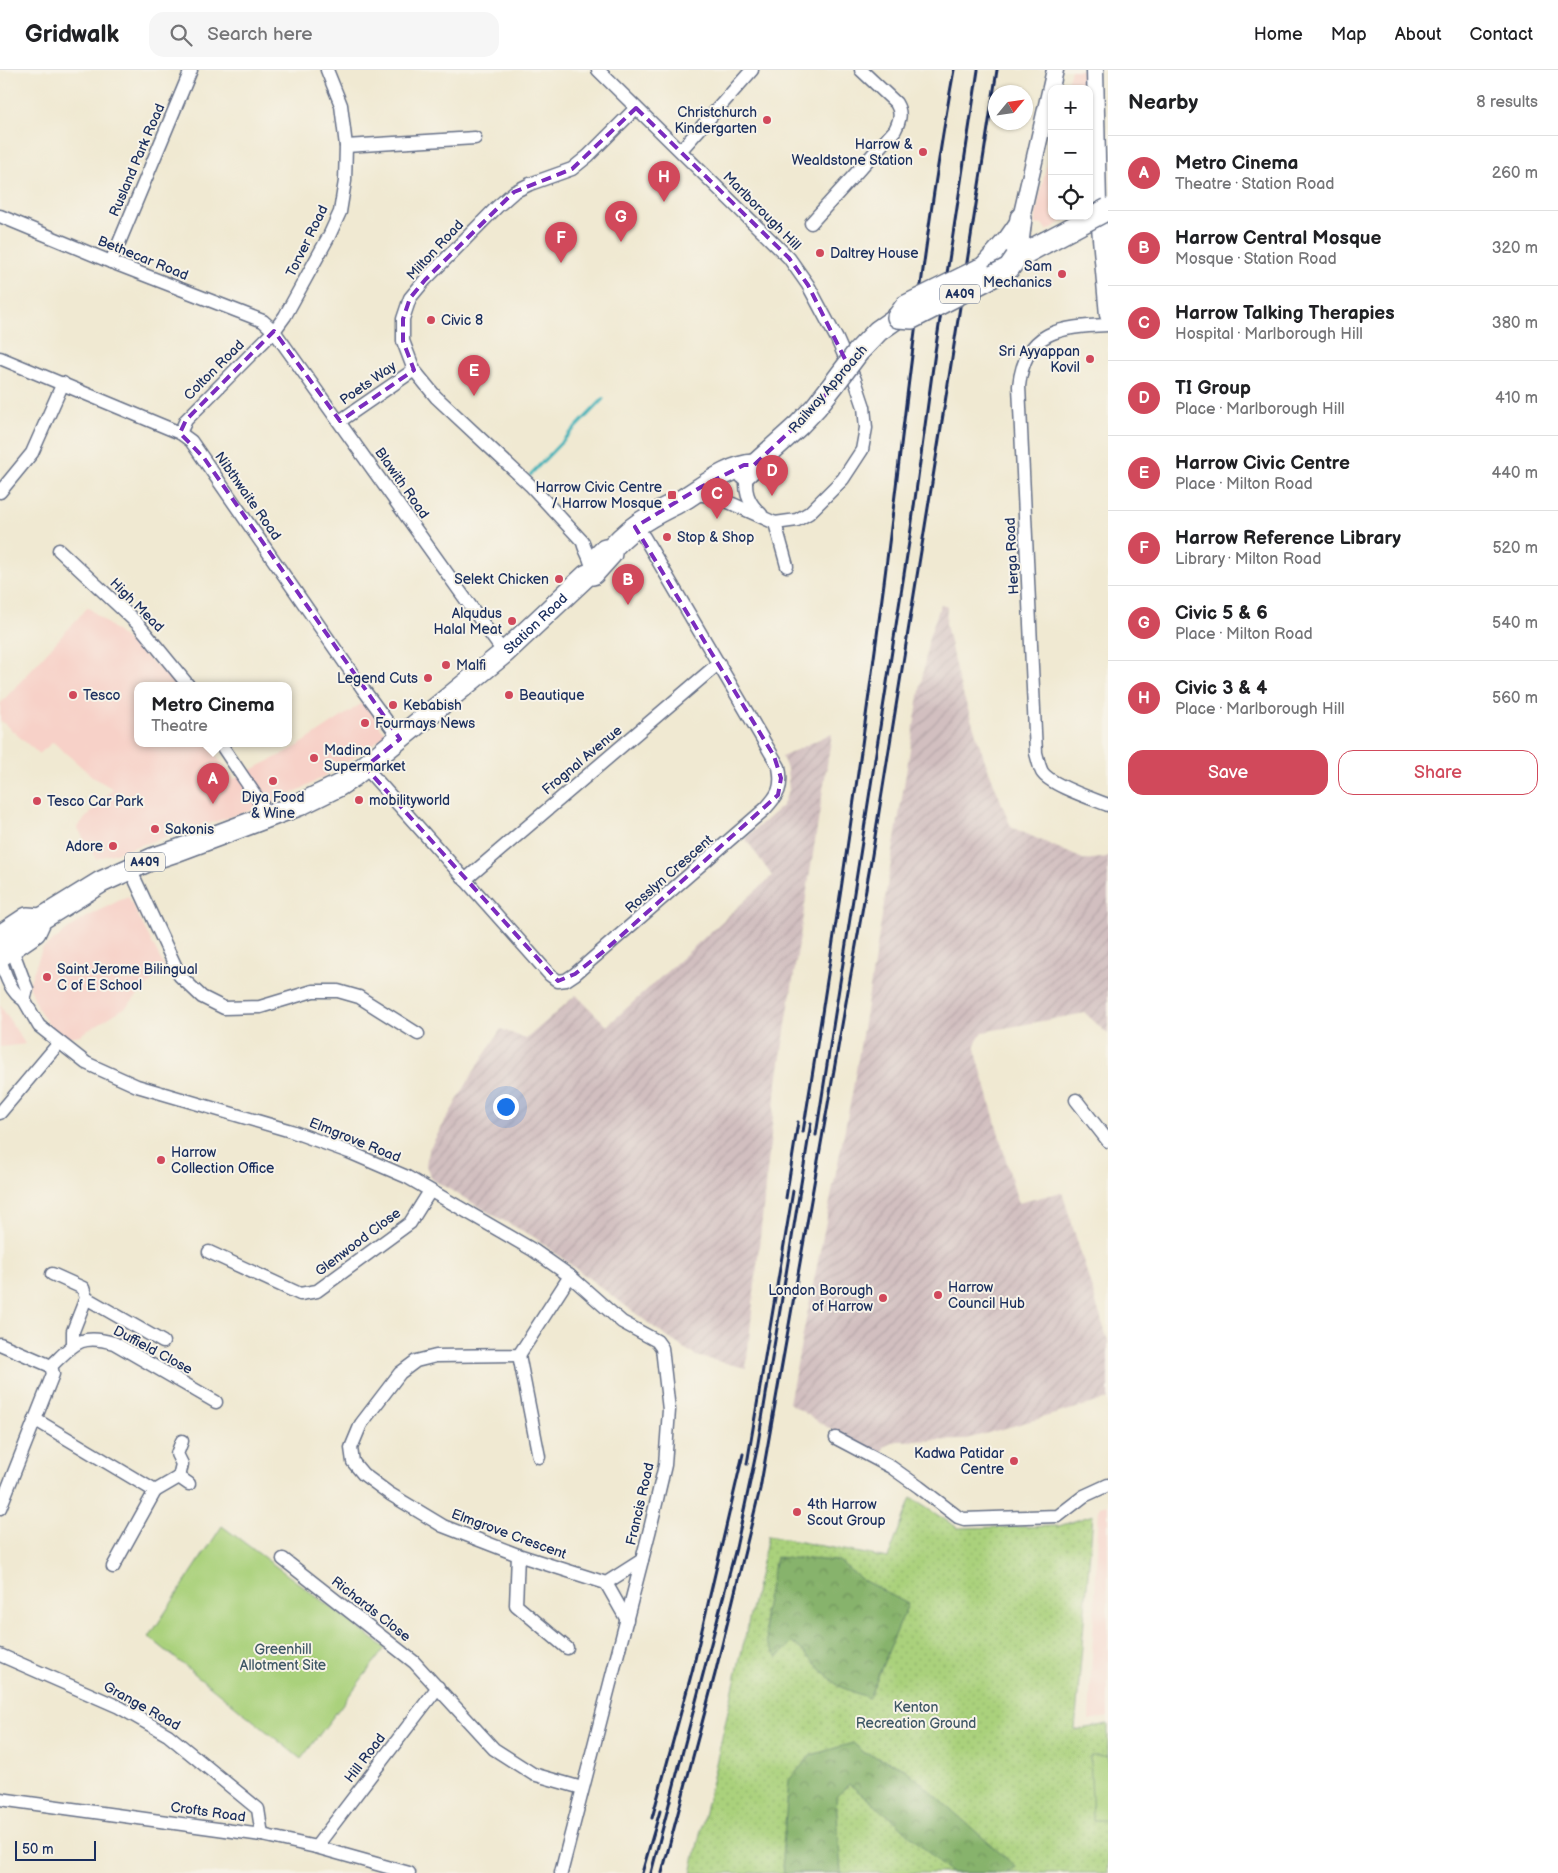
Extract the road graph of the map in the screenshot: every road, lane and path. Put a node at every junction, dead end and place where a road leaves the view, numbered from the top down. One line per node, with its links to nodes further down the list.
1 (191, 70): 18 (street, Rusland Park Road)
2 (327, 70): 10 (street, Torver Road)
3 (598, 70): 8 (street, Marlborough Hill)
4 (752, 70): 11 (street)
5 (861, 70): 14 (street)
6 (1055, 70): 15 (street)
7 (1095, 70): 20 (street)
8 (636, 108): 11 (street, Marlborough Hill); 25 (street, Milton Road)
9 (475, 138): 10 (street)
10 (346, 146): 23 (street, Torver Road)
11 (681, 150): 33 (street, Marlborough Hill)
12 (1108, 209): 16 (main road, A409, bridge)
13 (0, 216): 18 (street, Bethecar Road)
14 (811, 223)
15 (1019, 226): 16 (street); 17 (main road); 19 (street)
16 (1044, 244): 17 (main road, A409)
17 (1016, 258): 19 (main road, A409); 21 (main road, A409, bridge)
18 (111, 262): 23 (street, Bethecar Road)
19 (979, 270): 21 (main road, A409, bridge)
20 (1108, 315)
21 (898, 318): 29 (main road, Railway Approach / A409, bridge)
22 (1108, 325): 45 (street, Herga Road)
23 (274, 331): 27 (street, Blawith Road); 28 (street, Colton Road)
24 (0, 358): 26 (street, Nibthwaite Road)
25 (414, 370): 27 (street, Poets Way); 35 (street, Milton Road)
26 (63, 383): 28 (street, Nibthwaite Road); 30 (street)
27 (340, 421): 39 (street, Blawith Road)
28 (180, 433): 42 (street, Nibthwaite Road)
29 (751, 468): 31 (main road, Station Road / A409); 32 (street)
30 (0, 492)
31 (693, 497): 32 (street); 34 (main road, Station Road / A409)
32 (763, 517): 33 (street)
33 (775, 524): 38 (street)
34 (635, 527): 37 (main road, Station Road / A409); 40 (street, Rosslyn Crescent)
35 (583, 542): 37 (street, Milton Road); 37 (street, Milton Road)
36 (59, 550): 41 (street, High Mead)
37 (598, 560): 39 (main road, Station Road / A409)
38 (787, 566)
39 (504, 653): 42 (main road, Station Road / A409)
40 (719, 663): 48 (street, Frognal Avenue); 48 (street, Rosslyn Crescent)
41 (186, 682)
42 (400, 739): 44 (main road, Station Road / A409)
43 (223, 747): 46 (street)
44 (365, 768): 46 (main road, Station Road / A409); 48 (street, Rosslyn Crescent)
45 (1108, 806)
46 (270, 816): 47 (main road, Station Road / A409)
47 (130, 869): 49 (main road, Station Road / A409); 50 (street)
48 (465, 880)
49 (3, 943): 51 (street, Elmgrove Road)
50 (418, 1034)
51 (59, 1042): 53 (street); 55 (street, Elmgrove Road)
52 (1076, 1100): 54 (street)
53 (0, 1113)
54 (1108, 1141)
55 (430, 1191): 56 (street, Glenwood Close); 58 (street, Elmgrove Road)
56 (209, 1252)
57 (52, 1274): 59 (street)
58 (570, 1276): 63 (street, Elmgrove Road); 64 (street)
59 (86, 1298): 60 (street); 62 (street)
60 (163, 1342)
61 (0, 1344): 65 (street)
62 (73, 1346): 65 (street, Duffield Close); 66 (street, Duffield Close)
63 (662, 1348): 76 (street, Francis Road)
64 (519, 1354): 70 (street); 74 (street, Elmgrove Crescent)
65 (51, 1366): 67 (street)
66 (216, 1402)
67 (36, 1420): 72 (street); 73 (street)
68 (836, 1438): 71 (street)
69 (182, 1441): 72 (street)
70 (539, 1457)
71 (1108, 1485)
72 (155, 1492): 77 (street)
73 (0, 1508)
74 (518, 1556): 78 (street, Elmgrove Crescent); 80 (street)
75 (283, 1558): 82 (street, Richards Close)
76 (642, 1560): 78 (street); 79 (street, Francis Road)
77 (113, 1567)
78 (606, 1583): 79 (street)
79 (627, 1620): 83 (street, Francis Road)
80 (567, 1648)
81 (0, 1655): 85 (street, Grange Road)
82 (438, 1686): 83 (street, Richards Close); 86 (street, Hill Road)
83 (582, 1788): 88 (street, Francis Road)
84 (0, 1799): 85 (street, Crofts Road)
85 (262, 1835): 86 (street, Crofts Road)
86 (316, 1847): 87 (street, Crofts Road)
87 (410, 1873)
88 (561, 1873)

